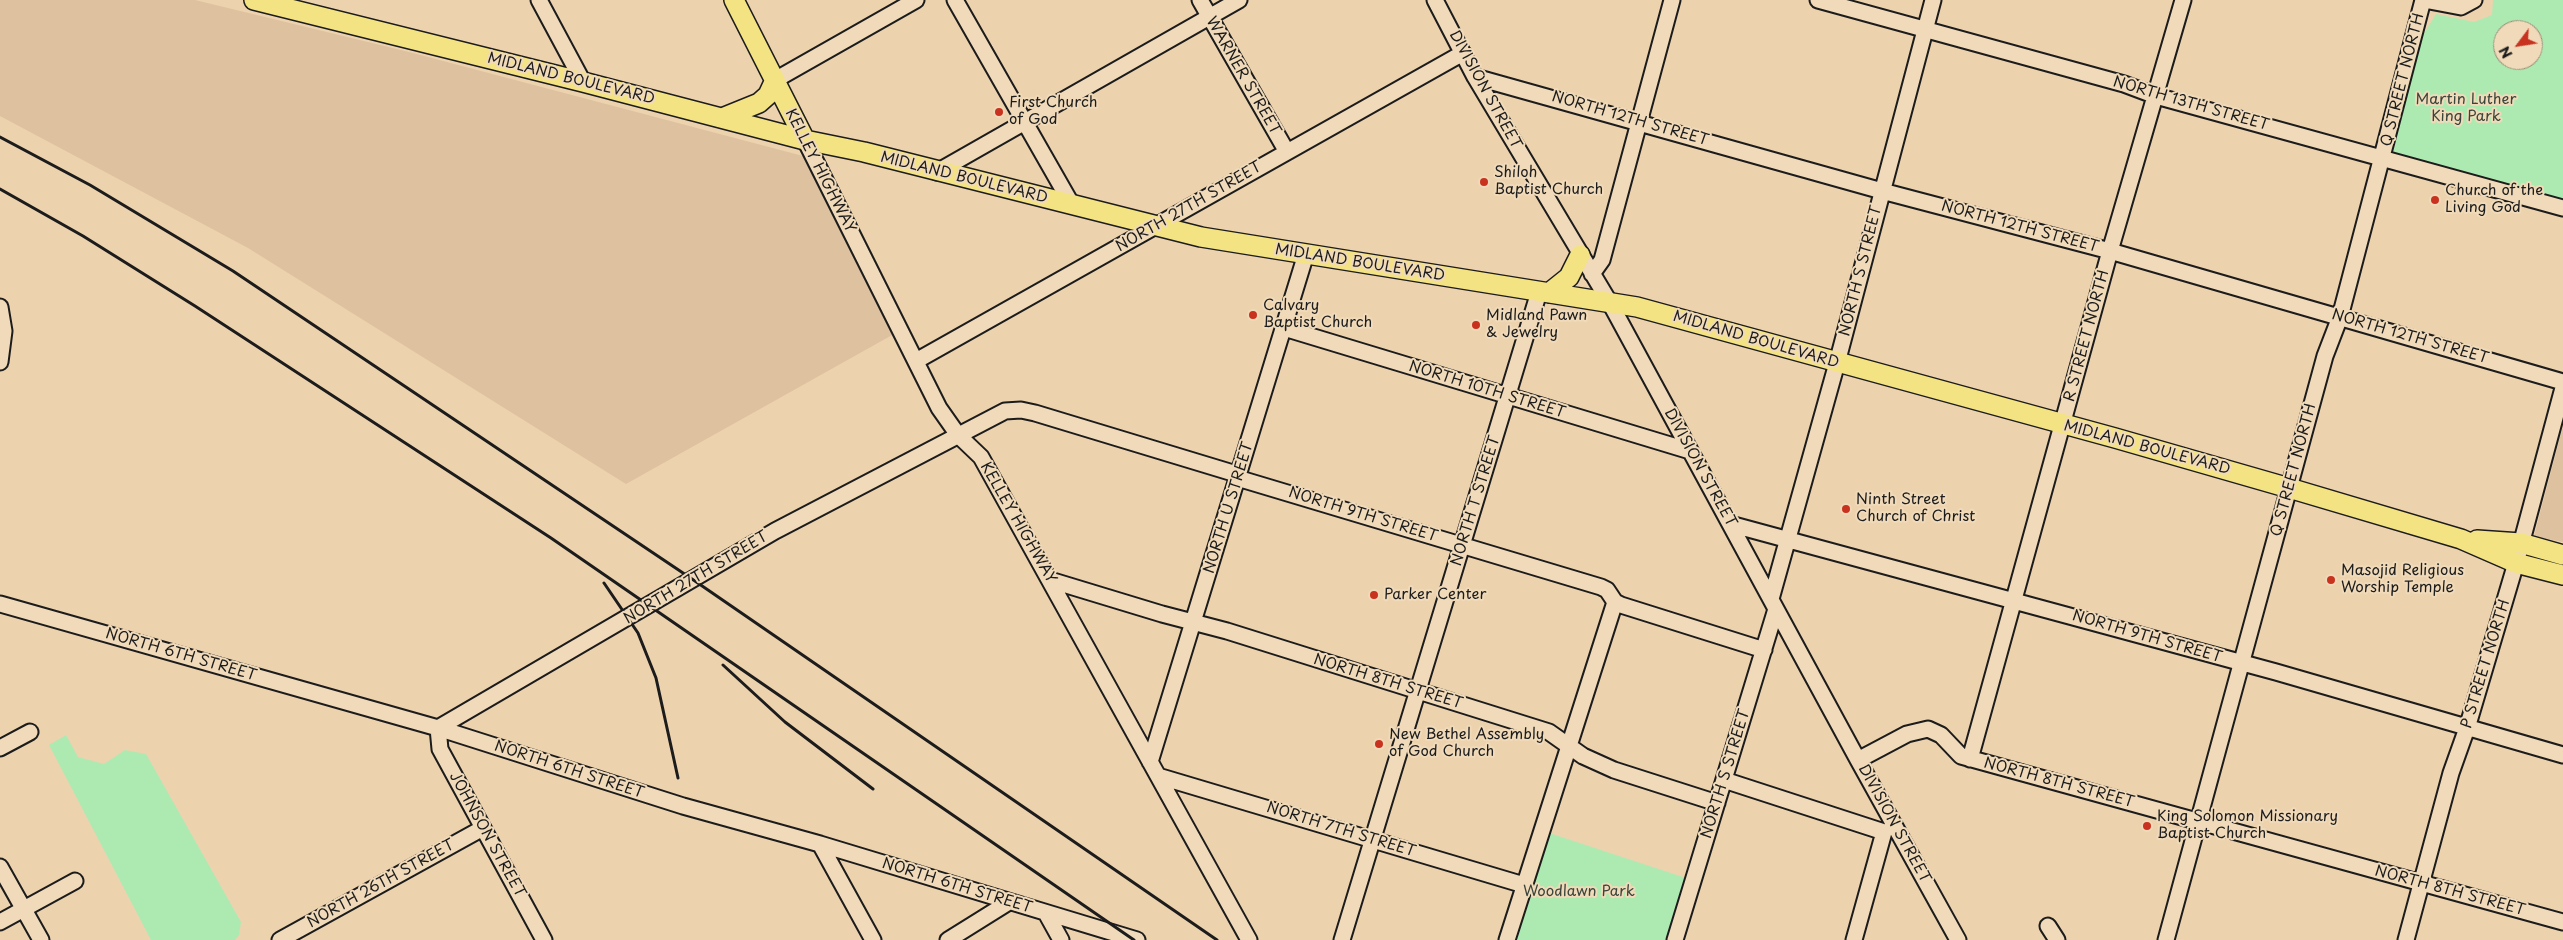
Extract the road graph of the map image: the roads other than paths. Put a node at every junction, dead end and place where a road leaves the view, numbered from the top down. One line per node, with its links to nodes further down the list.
1 (254, 0): 20 (main road, MIDLAND BOULEVARD)
2 (539, 0): 20 (street)
3 (734, 0): 19 (main road, KELLEY HIGHWAY)
4 (916, 0): 19 (street)
5 (955, 0): 23 (street)
6 (1200, 0): 15 (street, WARNER STREET)
7 (1239, 0): 15 (street)
8 (1435, 0): 17 (street, DIVISION STREET)
9 (1672, 0): 24 (street)
10 (1818, 0): 16 (street, NORTH 13TH STREET)
11 (1933, 0): 16 (street, NORTH S STREET)
12 (2183, 0): 21 (street, R STREET NORTH)
13 (2424, 0): 14 (street); 27 (street, Q STREET NORTH)
14 (2474, 0)
15 (1209, 16): 23 (street); 26 (street, WARNER STREET)
16 (1926, 30): 21 (street, NORTH 13TH STREET); 29 (street, NORTH S STREET)
17 (1463, 53): 18 (street, DIVISION STREET); 26 (street, NORTH 27TH STREET)
18 (1476, 77): 24 (street, NORTH 12TH STREET); 35 (street, DIVISION STREET)
19 (774, 80): 22 (main road); 25 (main road, KELLEY HIGHWAY)
20 (583, 82): 22 (main road, MIDLAND BOULEVARD)
21 (2156, 96): 27 (street, NORTH 13TH STREET); 33 (street, R STREET NORTH)
22 (722, 118): 25 (main road, MIDLAND BOULEVARD)
23 (1025, 121): 28 (street); 30 (street)
24 (1638, 122): 29 (street, NORTH 12TH STREET); 36 (street)
25 (805, 140): 28 (main road, MIDLAND BOULEVARD); 42 (street, KELLEY HIGHWAY)
26 (1287, 152): 32 (street, NORTH 27TH STREET)
27 (2383, 158): 31 (street, NORTH 13TH STREET); 40 (street, Q STREET NORTH)
28 (937, 172): 30 (main road, MIDLAND BOULEVARD)
29 (1882, 191): 33 (street, NORTH 12TH STREET); 44 (street, NORTH S STREET)
30 (1072, 205): 32 (main road, MIDLAND BOULEVARD)
31 (2563, 208)
32 (1156, 226): 34 (main road, MIDLAND BOULEVARD); 42 (street, NORTH 27TH STREET)
33 (2110, 251): 40 (street, NORTH 12TH STREET); 48 (street, R STREET NORTH)
34 (1306, 254): 37 (main road, MIDLAND BOULEVARD); 41 (street, NORTH U STREET)
35 (1580, 255): 36 (street, DIVISION STREET); 37 (main road)
36 (1592, 274): 38 (street, DIVISION STREET)
37 (1544, 292): 38 (main road, MIDLAND BOULEVARD); 47 (street, NORTH T STREET)
38 (1610, 303): 44 (main road, MIDLAND BOULEVARD); 50 (street, DIVISION STREET)
39 (0, 307): 43 (street)
40 (2340, 317): 45 (street, NORTH 12TH STREET); 52 (street, Q STREET NORTH)
41 (1284, 328): 47 (street, NORTH 10TH STREET); 51 (street, NORTH U STREET)
42 (916, 361): 49 (street, KELLEY HIGHWAY)
43 (0, 362)
44 (1838, 363): 48 (main road, MIDLAND BOULEVARD); 54 (street, NORTH S STREET)
45 (2563, 382)
46 (2563, 388): 56 (street, P STREET NORTH)
47 (1508, 396): 50 (street, NORTH 10TH STREET); 57 (street, NORTH T STREET)
48 (2062, 425): 52 (main road, MIDLAND BOULEVARD); 62 (street, R STREET NORTH)
49 (958, 435): 51 (street, NORTH 9TH STREET); 61 (street, KELLEY HIGHWAY); 70 (street, NORTH 27TH STREET)
50 (1690, 451): 53 (street, DIVISION STREET)
51 (1238, 476): 57 (street, NORTH 9TH STREET); 66 (street, NORTH U STREET)
52 (2289, 488): 55 (main road, MIDLAND BOULEVARD); 68 (street, Q STREET NORTH)
53 (1730, 524): 54 (street, NORTH 9TH STREET); 65 (street, DIVISION STREET)
54 (1787, 538): 62 (street, NORTH 9TH STREET); 65 (street, NORTH S STREET)
55 (2461, 539): 56 (main road, MIDLAND BOULEVARD); 59 (main road, MIDLAND BOULEVARD)
56 (2521, 544): 58 (main road, MIDLAND BOULEVARD); 59 (street, P STREET NORTH)
57 (1462, 545): 63 (street, NORTH 9TH STREET); 69 (street, NORTH T STREET)
58 (2563, 556)
59 (2516, 563): 60 (main road, MIDLAND BOULEVARD); 71 (street, P STREET NORTH)
60 (2563, 575)
61 (1050, 580): 66 (street, NORTH 8TH STREET); 78 (street, KELLEY HIGHWAY)
62 (2014, 600): 68 (street, NORTH 9TH STREET); 76 (street, R STREET NORTH)
63 (1616, 602): 67 (street, NORTH 9TH STREET); 73 (street)
64 (0, 604): 70 (street, NORTH 6TH STREET)
65 (1774, 604): 67 (street, NORTH S STREET); 77 (street, DIVISION STREET)
66 (1194, 623): 69 (street, NORTH 8TH STREET); 78 (street, NORTH U STREET)
67 (1764, 650): 80 (street, NORTH S STREET)
68 (2241, 663): 71 (street, NORTH 9TH STREET); 82 (street, Q STREET NORTH)
69 (1418, 692): 73 (street, NORTH 8TH STREET); 85 (street, NORTH T STREET)
70 (438, 728): 83 (street, JOHNSON STREET); 86 (street, NORTH 6TH STREET)
71 (2467, 728): 75 (street, NORTH 9TH STREET); 89 (street, P STREET NORTH)
72 (30, 732): 74 (street)
73 (1569, 747): 81 (street, NORTH 8TH STREET); 90 (street)
74 (0, 748)
75 (2563, 755)
76 (1970, 759): 77 (street, NORTH 8TH STREET); 82 (street, NORTH 8TH STREET)
77 (1858, 760): 84 (street, DIVISION STREET)
78 (1150, 762): 79 (street, KELLEY HIGHWAY)
79 (1158, 776): 85 (street, NORTH 7TH STREET); 105 (street, KELLEY HIGHWAY)
80 (1724, 780): 81 (street, NORTH S STREET); 84 (street)
81 (1717, 803): 97 (street, NORTH S STREET)
82 (2198, 822): 89 (street, NORTH 8TH STREET); 112 (street, Q STREET NORTH)
83 (483, 828): 99 (street, NORTH 26TH STREET); 100 (street, JOHNSON STREET)
84 (1890, 829): 109 (street); 110 (street, DIVISION STREET)
85 (1373, 840): 90 (street, NORTH 7TH STREET); 106 (street, NORTH T STREET)
86 (820, 844): 91 (street, NORTH 6TH STREET); 101 (street)
87 (0, 867): 92 (street)
88 (75, 881): 92 (street)
89 (2422, 883): 95 (street, NORTH 8TH STREET); 113 (street, P STREET NORTH)
90 (1524, 886): 107 (street)
91 (1010, 902): 93 (street, NORTH 6TH STREET); 102 (street)
92 (24, 909): 94 (street); 98 (street)
93 (1046, 913): 103 (street); 104 (street, NORTH 6TH STREET)
94 (0, 922)
95 (2563, 922)
96 (2048, 926): 111 (street)
97 (1676, 938): 108 (street)
98 (41, 940)
99 (280, 940)
100 (544, 940)
101 (873, 940)
102 (948, 940)
103 (1061, 940)
104 (1137, 940)
105 (1249, 940)
106 (1342, 940)
107 (1507, 940)
108 (1691, 940)
109 (1854, 940)
110 (1958, 940)
111 (2057, 940)
112 (2166, 940)
113 (2406, 940)

